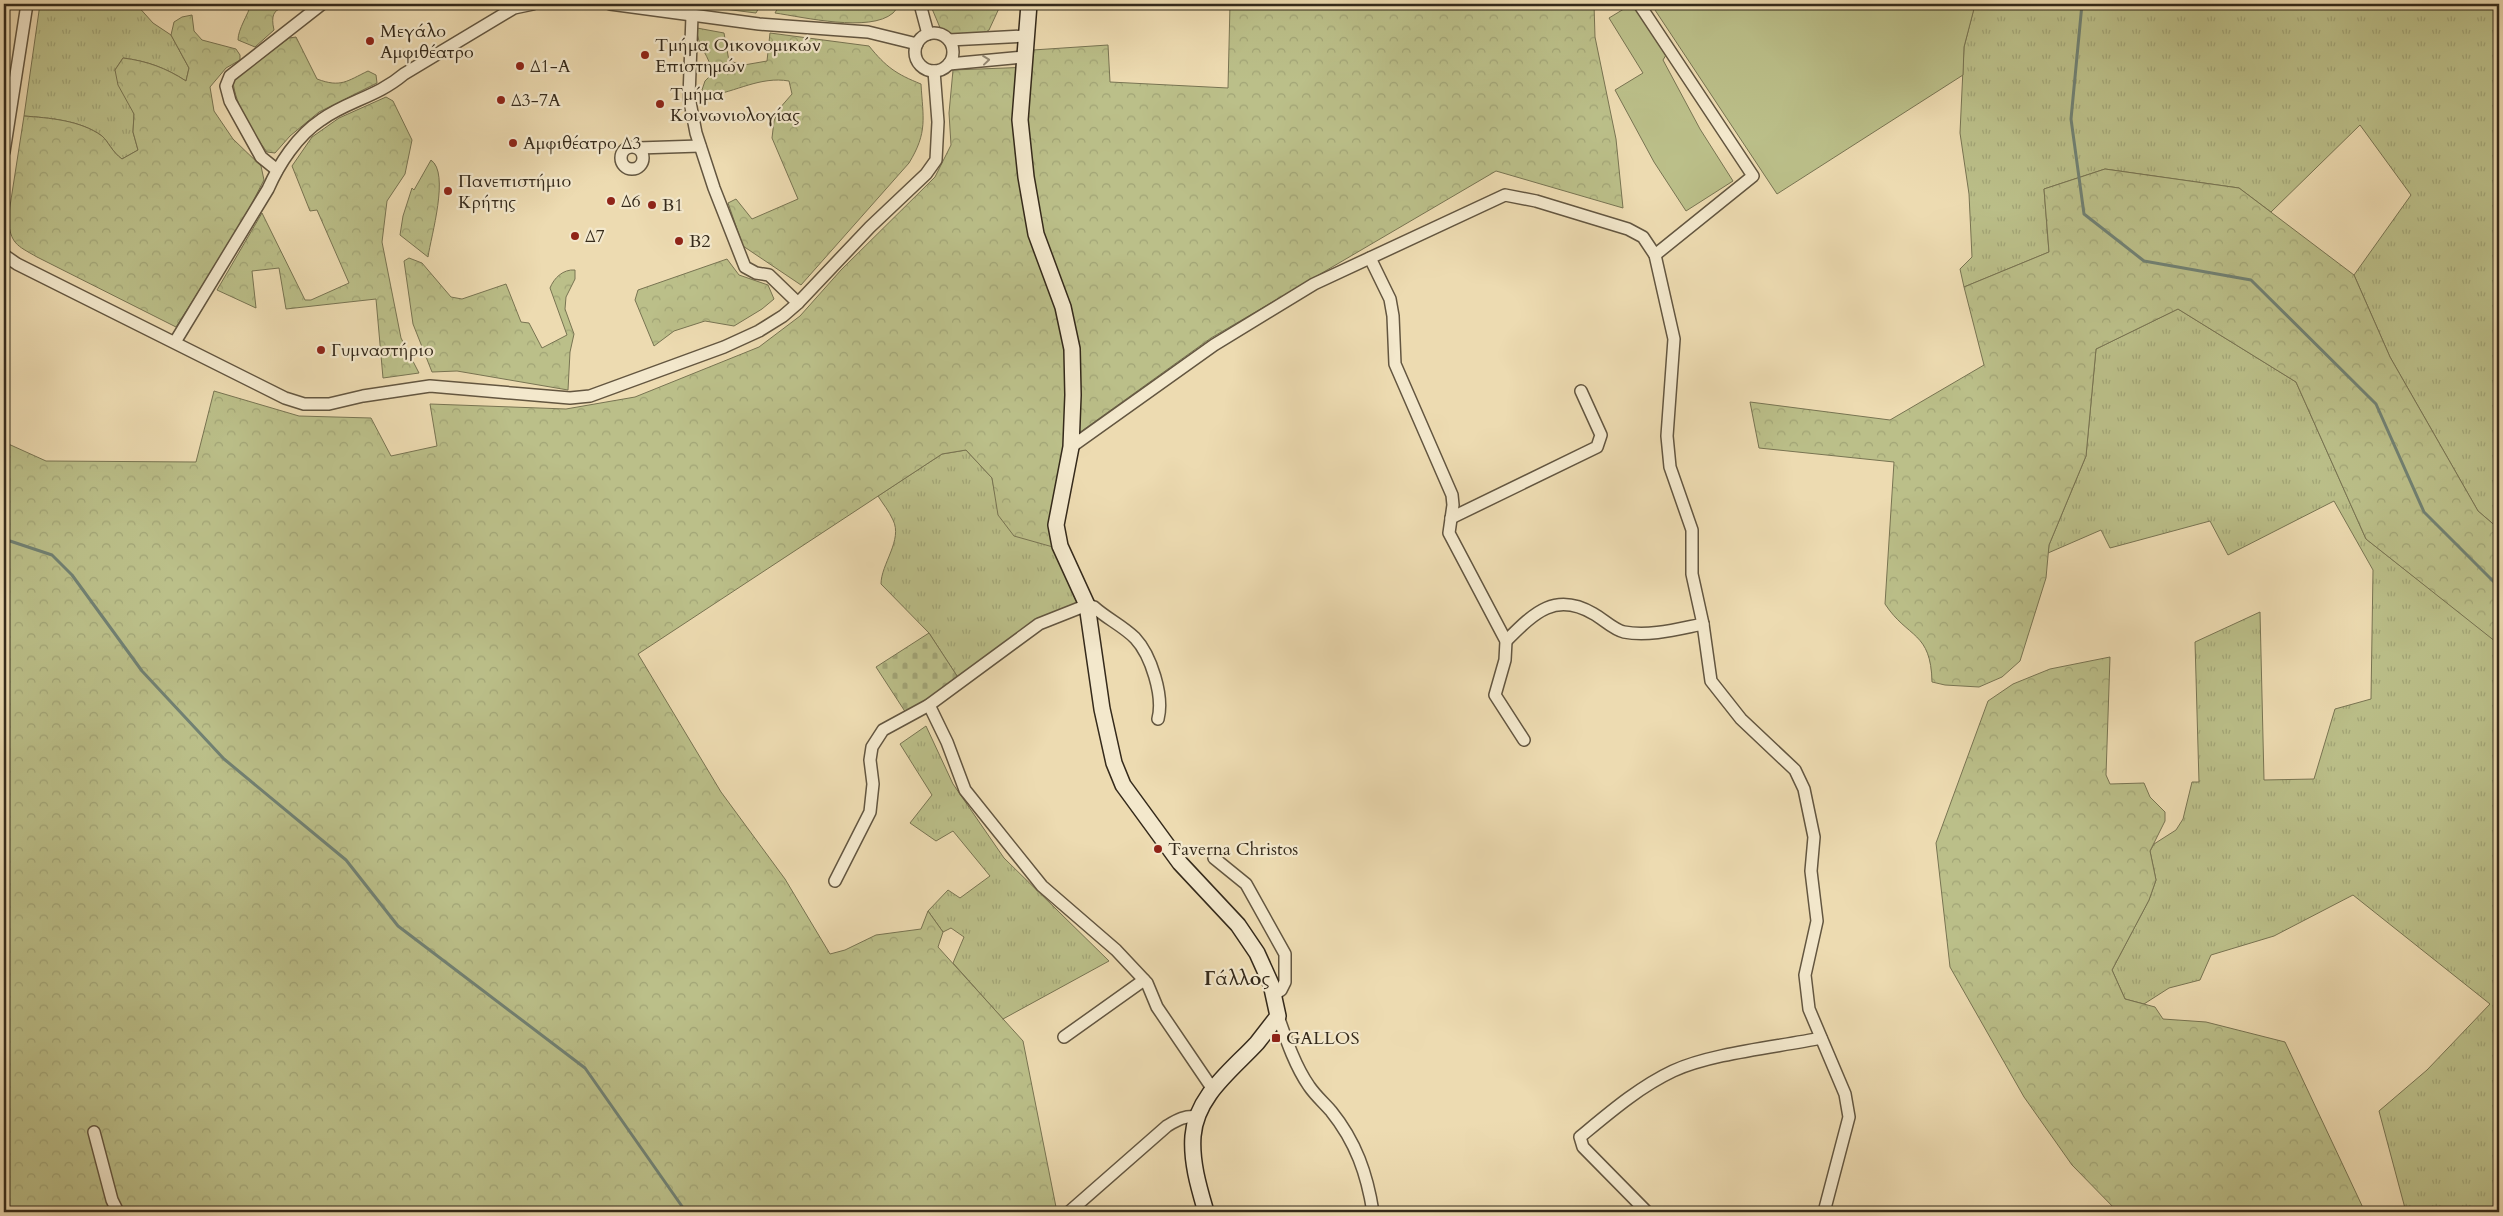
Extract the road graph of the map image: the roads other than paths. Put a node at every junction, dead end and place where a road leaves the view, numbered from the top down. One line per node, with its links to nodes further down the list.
1 (27, 4): 19 (street)
2 (322, 4): 20 (street)
3 (533, 4): 8 (street)
4 (610, 4): 9 (street)
5 (920, 4): 10 (street)
6 (1029, 4): 11 (street)
7 (1639, 4): 22 (street)
8 (512, 6): 20 (street)
9 (692, 16): 13 (street); 17 (street)
10 (928, 34): 12 (street); 13 (street)
11 (1024, 36): 12 (street); 14 (street)
12 (949, 40): 15 (street)
13 (917, 44): 16 (street)
14 (1024, 57): 15 (street, one-way to 14); 27 (street)
15 (949, 64): 16 (street)
16 (934, 71): 24 (street)
17 (700, 146): 18 (street); 24 (street)
18 (638, 148)
19 (4, 152)
20 (277, 170): 25 (street)
21 (4, 255): 25 (street)
22 (1655, 255): 23 (street); 30 (street)
23 (1370, 258): 27 (street); 28 (street)
24 (798, 303): 25 (street)
25 (176, 342)
26 (1581, 391): 28 (street)
27 (1071, 447): 29 (street)
28 (1451, 518): 31 (street)
29 (1087, 606): 32 (street); 33 (street); 38 (street)
30 (1703, 624): 31 (street); 41 (street)
31 (1506, 640): 34 (street)
32 (929, 705): 36 (street); 37 (street)
33 (1158, 719)
34 (1524, 740)
35 (1214, 858): 38 (street)
36 (835, 881)
37 (1144, 980): 40 (street); 42 (street)
38 (1274, 995): 39 (street)
39 (1278, 1016): 42 (street); 48 (street)
40 (1064, 1037)
41 (1822, 1038): 49 (street); 50 (street)
42 (1212, 1088): 43 (street)
43 (1198, 1118): 46 (street); 47 (street)
44 (94, 1132): 45 (street)
45 (118, 1212)
46 (1069, 1212)
47 (1206, 1212)
48 (1373, 1212)
49 (1647, 1212)
50 (1824, 1212)

